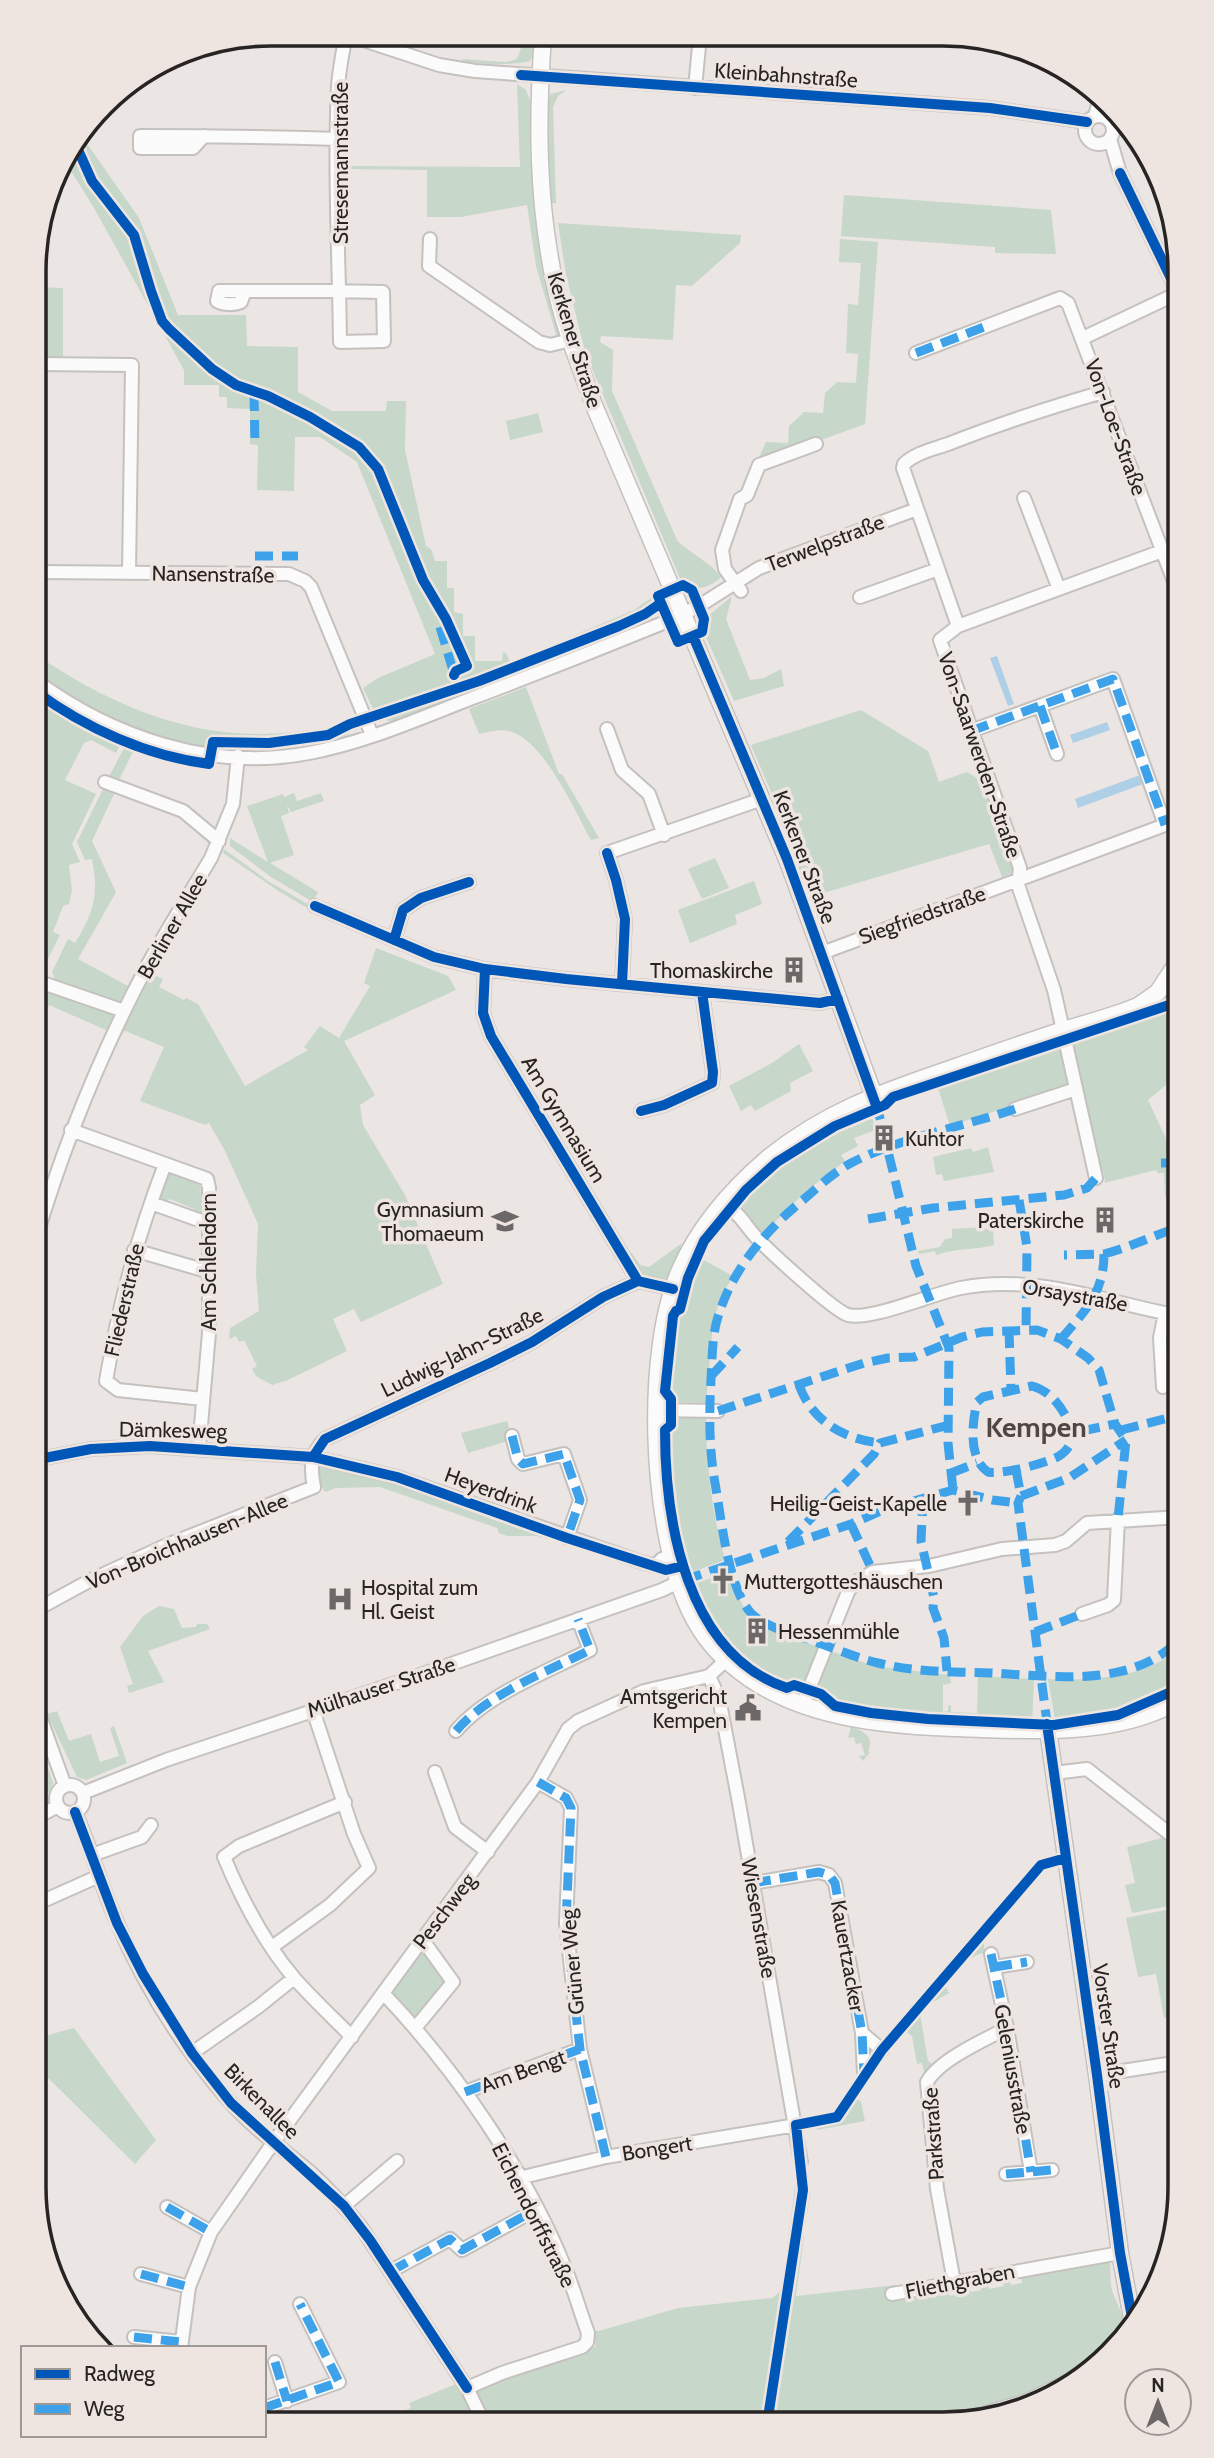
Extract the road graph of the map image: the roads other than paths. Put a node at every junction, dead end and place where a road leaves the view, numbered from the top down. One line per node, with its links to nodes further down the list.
1 (343, 46): 9 (street, Stresemannstraße)
2 (381, 46): 5 (street, Kleinbahnstraße)
3 (542, 46): 5 (main road, Kerkener Straße)
4 (699, 46): 6 (street)
5 (540, 76): 6 (street, Kleinbahnstraße); 16 (main road, Kerkener Straße)
6 (695, 88): 7 (street, Kleinbahnstraße)
7 (1105, 128): 11 (street)
8 (204, 136): 9 (street)
9 (338, 139): 13 (street, Stresemannstraße)
10 (430, 239): 16 (street)
11 (1168, 273)
12 (245, 291): 13 (street)
13 (339, 292): 13 (street, Stresemannstraße)
14 (1168, 301): 15 (street)
15 (1083, 338): 17 (street, Von-Loe-Straße); 19 (street, Von-Loe-Straße)
16 (571, 340): 31 (main road, Kerkener Straße)
17 (916, 354)
18 (46, 364): 27 (street)
19 (1103, 392): 22 (street, Von-Saarwerden-Straße); 23 (street, Von-Loe-Straße)
20 (816, 444): 28 (street)
21 (1024, 498): 29 (street)
22 (916, 509): 25 (street, Von-Saarwerden-Straße); 28 (street, Terwelpstraße)
23 (1162, 551): 24 (street, Von-Loe-Straße); 29 (street)
24 (1168, 566)
25 (938, 569): 30 (street); 32 (street, Von-Saarwerden-Straße)
26 (46, 572): 27 (street, Nansenstraße)
27 (129, 573): 37 (street, Nansenstraße)
28 (738, 587): 31 (street, Terwelpstraße)
29 (1059, 589): 32 (street)
30 (860, 597)
31 (684, 614): 37 (street, Terwelpstraße); 41 (main road, Kerkener Straße)
32 (958, 626): 36 (street, Von-Saarwerden-Straße)
33 (46, 688): 39 (street, Terwelpstraße)
34 (1040, 706): 36 (street); 38 (street); 43 (street)
35 (607, 729): 44 (street)
36 (971, 731): 46 (street, Von-Saarwerden-Straße)
37 (372, 735): 39 (street, Terwelpstraße)
38 (1057, 754)
39 (238, 756): 45 (street, Berliner Allee)
40 (105, 782): 45 (street)
41 (762, 799): 44 (street); 50 (main road, Kerkener Straße)
42 (1168, 824): 43 (street, Siegfriedstraße)
43 (1165, 825): 46 (street, Siegfriedstraße)
44 (664, 835): 54 (street)
45 (219, 841): 57 (street, Berliner Allee)
46 (1019, 879): 50 (street, Siegfriedstraße); 58 (street, Von-Saarwerden-Straße)
47 (469, 882): 49 (street)
48 (315, 906): 49 (street)
49 (394, 940): 51 (street)
50 (822, 953): 56 (main road, Kerkener Straße)
51 (485, 969): 54 (street); 72 (street, Am Gymnasium)
52 (1168, 979): 58 (main road)
53 (46, 984): 57 (street)
54 (622, 984): 55 (street)
55 (702, 992): 56 (street); 62 (street)
56 (838, 999): 60 (main road, Kerkener Straße)
57 (124, 1011): 63 (street, Berliner Allee)
58 (1065, 1030): 59 (street, Von-Saarwerden-Straße); 60 (main road)
59 (1076, 1088): 61 (street); 65 (street, Von-Saarwerden-Straße)
60 (874, 1096): 67 (main road)
61 (1015, 1109)
62 (641, 1111)
63 (71, 1130): 64 (street, Am Schlehdorn); 68 (street, Berliner Allee)
64 (166, 1164): 66 (street, Fliederstraße); 69 (street, Am Schlehdorn)
65 (1096, 1178)
66 (151, 1203): 69 (street); 70 (street, Fliederstraße)
67 (721, 1205): 73 (main road); 74 (street, Orsaystraße)
68 (46, 1208)
69 (210, 1224): 71 (street, Am Schlehdorn)
70 (134, 1250): 71 (street); 77 (street, Fliederstraße)
71 (211, 1272): 77 (street, Am Schlehdorn)
72 (638, 1280): 73 (street); 82 (street, Ludwig-Jahn-Straße)
73 (673, 1289): 78 (main road)
74 (1165, 1313): 75 (street, Orsaystraße); 76 (street)
75 (1168, 1314)
76 (1163, 1387)
77 (203, 1399): 81 (street, Am Schlehdorn)
78 (657, 1410): 79 (street); 87 (main road)
79 (718, 1411)
80 (512, 1436): 86 (street)
81 (199, 1448): 82 (street, Dämkesweg); 83 (street, Dämkesweg)
82 (313, 1457): 86 (street, Heyerdrink); 89 (street, Von-Broichhausen-Allee)
83 (46, 1458)
84 (1168, 1517): 85 (street)
85 (1118, 1519): 90 (street); 94 (street)
86 (567, 1538): 87 (street, Heyerdrink)
87 (672, 1556): 88 (main road)
88 (679, 1582): 91 (street, Mülhauser Straße); 92 (main road)
89 (46, 1604)
90 (1082, 1614)
91 (578, 1619): 96 (street, Mülhauser Straße); 98 (street)
92 (726, 1660): 93 (street); 94 (main road)
93 (709, 1676): 102 (street, Peschweg); 114 (street, Wiesenstraße)
94 (803, 1704): 97 (main road)
95 (1168, 1706): 97 (main road)
96 (313, 1710): 104 (street, Mülhauser Straße); 105 (street)
97 (1048, 1730): 101 (main road, Vorster Straße)
98 (456, 1731)
99 (46, 1733): 103 (street)
100 (435, 1772): 111 (street)
101 (1054, 1773): 110 (street); 130 (main road, Vorster Straße)
102 (538, 1782): 111 (street, Peschweg); 125 (street, Grüner Weg)
103 (65, 1786): 104 (street); 106 (street)
104 (83, 1793): 107 (street)
105 (345, 1802): 117 (street); 117 (street)
106 (58, 1807): 107 (street); 108 (street)
107 (75, 1812): 112 (street, Birkenallee)
108 (46, 1813)
109 (151, 1825): 112 (street)
110 (1168, 1833)
111 (488, 1852): 116 (street, Peschweg)
112 (92, 1855): 113 (street, Birkenallee)
113 (99, 1876): 115 (street); 127 (street, Birkenallee)
114 (753, 1884): 123 (street, Kauertzacker); 132 (street, Wiesenstraße)
115 (46, 1900)
116 (422, 1939): 120 (street, Peschweg); 121 (street)
117 (272, 1947): 119 (street)
118 (1027, 1962): 122 (street, Geleniusstraße)
119 (294, 1978): 124 (street); 127 (street)
120 (384, 1994): 121 (street, Eichendorffstraße); 124 (street, Peschweg)
121 (416, 2027): 131 (street, Eichendorffstraße)
122 (1007, 2028): 138 (street, Geleniusstraße); 148 (street, Parkstraße)
123 (862, 2034): 126 (street, Kauertzacker); 129 (street, Kauertzacker)
124 (352, 2037): 133 (street, Peschweg)
125 (580, 2049): 131 (street, Am Bengt); 134 (street, Grüner Weg)
126 (882, 2050)
127 (192, 2053): 133 (street, Birkenallee)
128 (1168, 2064): 130 (street)
129 (864, 2074)
130 (1097, 2075): 145 (main road, Vorster Straße)
131 (465, 2092): 140 (street, Eichendorffstraße)
132 (796, 2125): 134 (street, Bongert); 136 (street, Wiesenstraße)
133 (273, 2143): 141 (street, Birkenallee); 144 (street, Peschweg)
134 (606, 2157): 140 (street, Bongert)
135 (397, 2161): 141 (street)
136 (801, 2162)
137 (1052, 2170): 138 (street)
138 (1031, 2172): 139 (street)
139 (1006, 2174)
140 (519, 2178): 143 (street, Eichendorffstraße)
141 (344, 2206): 146 (street, Birkenallee)
142 (167, 2207): 144 (street)
143 (537, 2210): 146 (street); 156 (street, Eichendorffstraße)
144 (211, 2232): 149 (street, Peschweg)
145 (1120, 2253): 148 (street, Fliethgraben); 152 (main road, Vorster Straße)
146 (391, 2271): 156 (street, Birkenallee)
147 (141, 2274): 149 (street)
148 (954, 2282): 150 (street, Fliethgraben)
149 (188, 2287): 154 (street, Peschweg)
150 (892, 2294)
151 (300, 2304): 157 (street)
152 (1131, 2311)
153 (134, 2337): 154 (street, Peschweg)
154 (181, 2345)
155 (275, 2362): 157 (street)
156 (467, 2388): 159 (street, Birkenallee)
157 (286, 2401): 158 (street)
158 (266, 2407)
159 (479, 2412)

